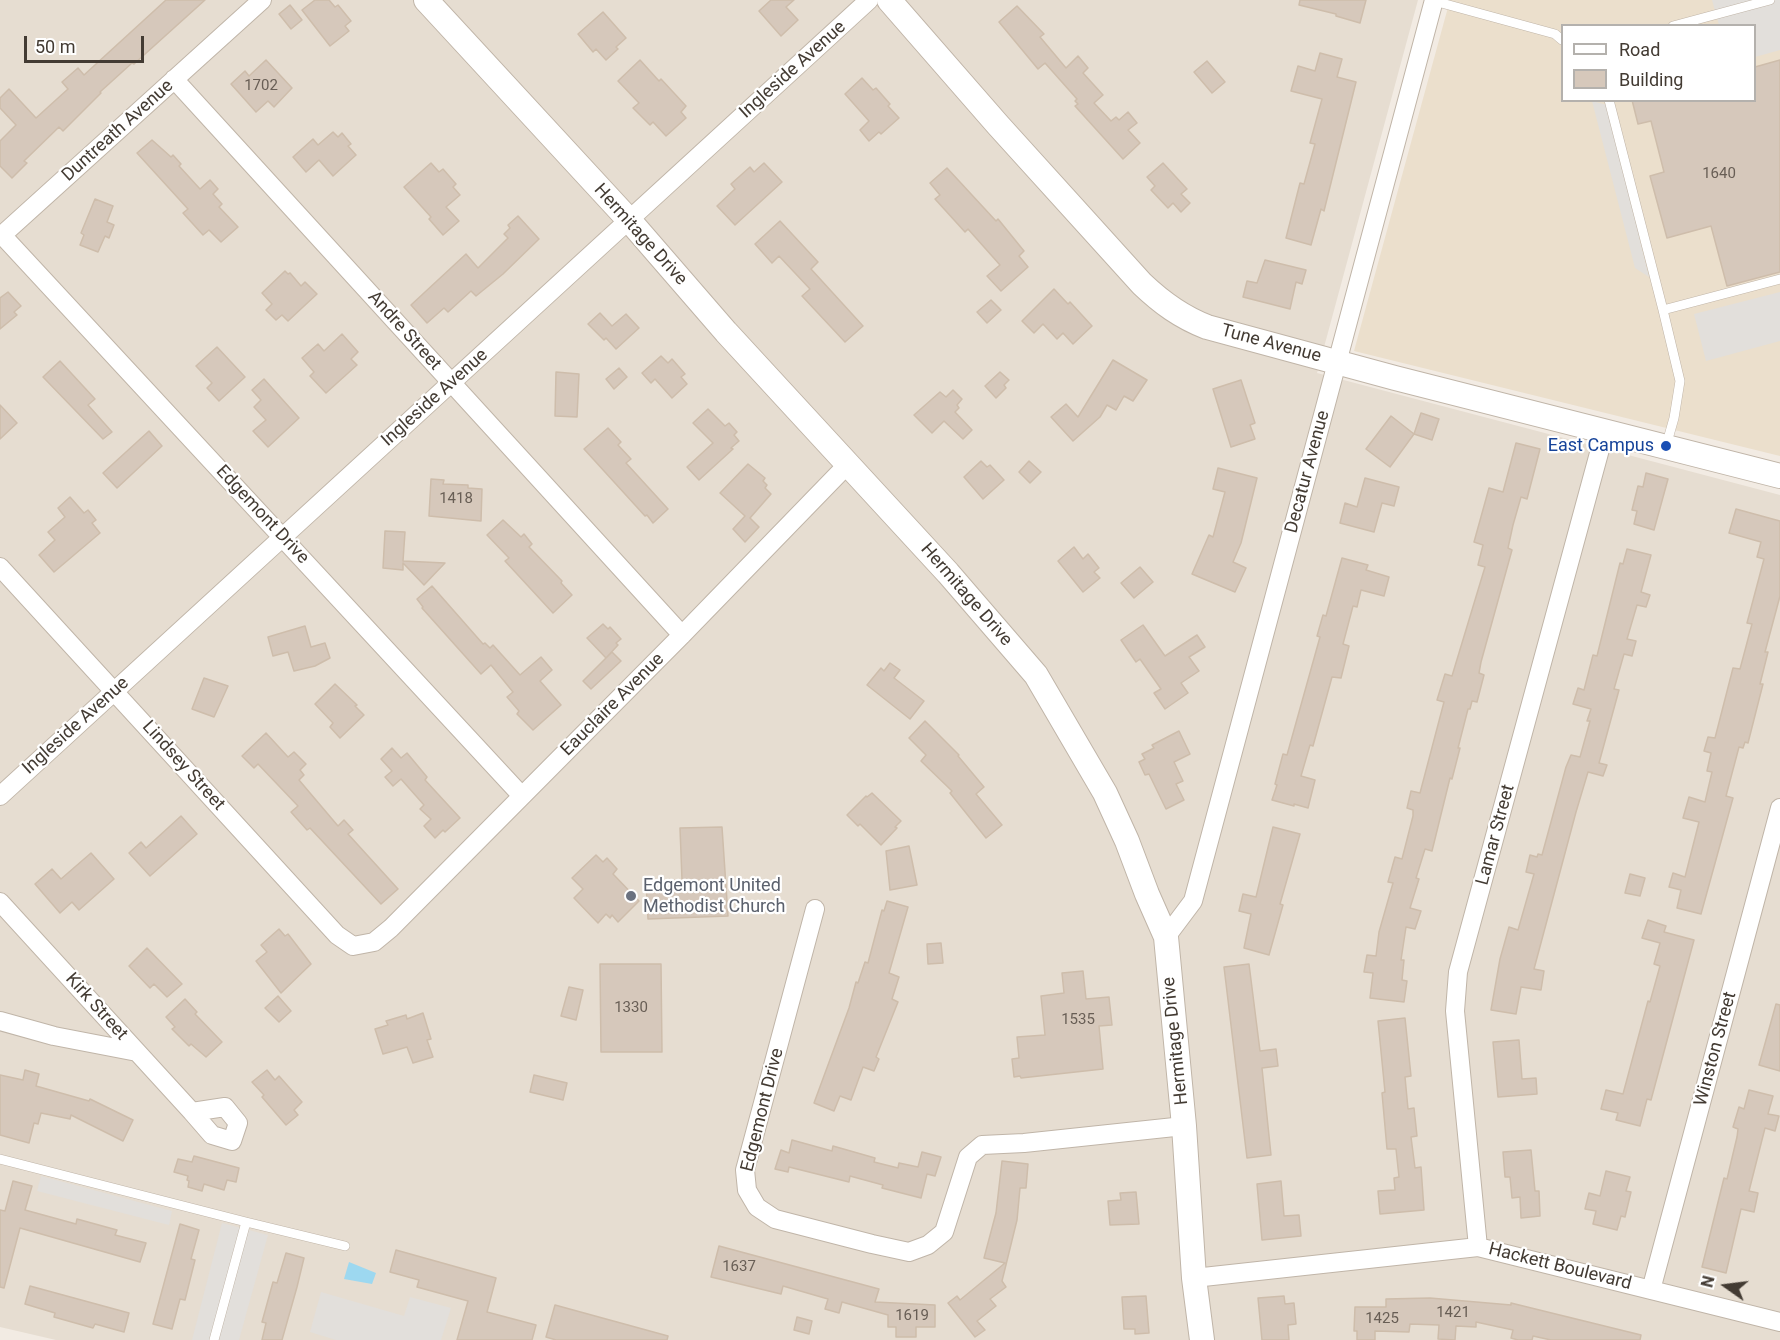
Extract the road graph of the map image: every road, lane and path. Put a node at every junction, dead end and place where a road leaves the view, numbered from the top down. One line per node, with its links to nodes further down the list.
1 (262, 0): 9 (street, Duntreath Avenue)
2 (426, 0): 11 (street, Hermitage Drive)
3 (869, 0): 11 (street, Ingleside Avenue)
4 (889, 0): 15 (street, Tune Avenue)
5 (1434, 0): 8 (lane); 15 (street, Decatur Avenue)
6 (1770, 0): 7 (lane)
7 (1680, 24)
8 (1561, 38)
9 (174, 79): 12 (street, Duntreath Avenue); 16 (street, Andre Street)
10 (1611, 102): 14 (lane)
11 (629, 220): 16 (street, Ingleside Avenue); 19 (street, Hermitage Drive)
12 (1, 236): 21 (street, Edgemont Drive)
13 (1780, 279): 14 (lane)
14 (1664, 310): 18 (lane)
15 (1338, 362): 17 (street, Tune Avenue); 30 (street, Decatur Avenue)
16 (452, 383): 21 (street, Ingleside Avenue); 23 (street, Andre Street)
17 (1605, 431): 18 (street, Tune Avenue); 39 (street, Lamar Street)
18 (1666, 446): 20 (street, Tune Avenue)
19 (848, 464): 23 (street, Eauclaire Avenue); 30 (street, Hermitage Drive)
20 (1780, 476)
21 (283, 537): 24 (street, Ingleside Avenue); 25 (street, Edgemont Drive)
22 (0, 567): 24 (street, Lindsey Street)
23 (682, 635): 25 (street, Eauclaire Avenue)
24 (115, 691): 26 (street, Ingleside Avenue); 31 (street, Lindsey Street)
25 (521, 795): 31 (street, Eauclaire Avenue)
26 (0, 796)
27 (1780, 808): 41 (street, Winston Street)
28 (0, 902): 33 (street, Kirk Street)
29 (815, 909): 35 (street, Edgemont Drive)
30 (1166, 937): 35 (street, Hermitage Drive)
31 (374, 942)
32 (0, 1020): 33 (street)
33 (137, 1052): 34 (street, Kirk Street)
34 (192, 1113)
35 (1185, 1126): 40 (street, Hermitage Drive)
36 (0, 1160): 37 (lane)
37 (246, 1222): 38 (lane); 43 (lane)
38 (345, 1246)
39 (1478, 1247): 40 (street, Hackett Boulevard); 41 (street, Hackett Boulevard)
40 (1194, 1278): 44 (street, Hermitage Drive)
41 (1651, 1290): 42 (street, Hackett Boulevard)
42 (1780, 1322)
43 (214, 1340)
44 (1202, 1340)

